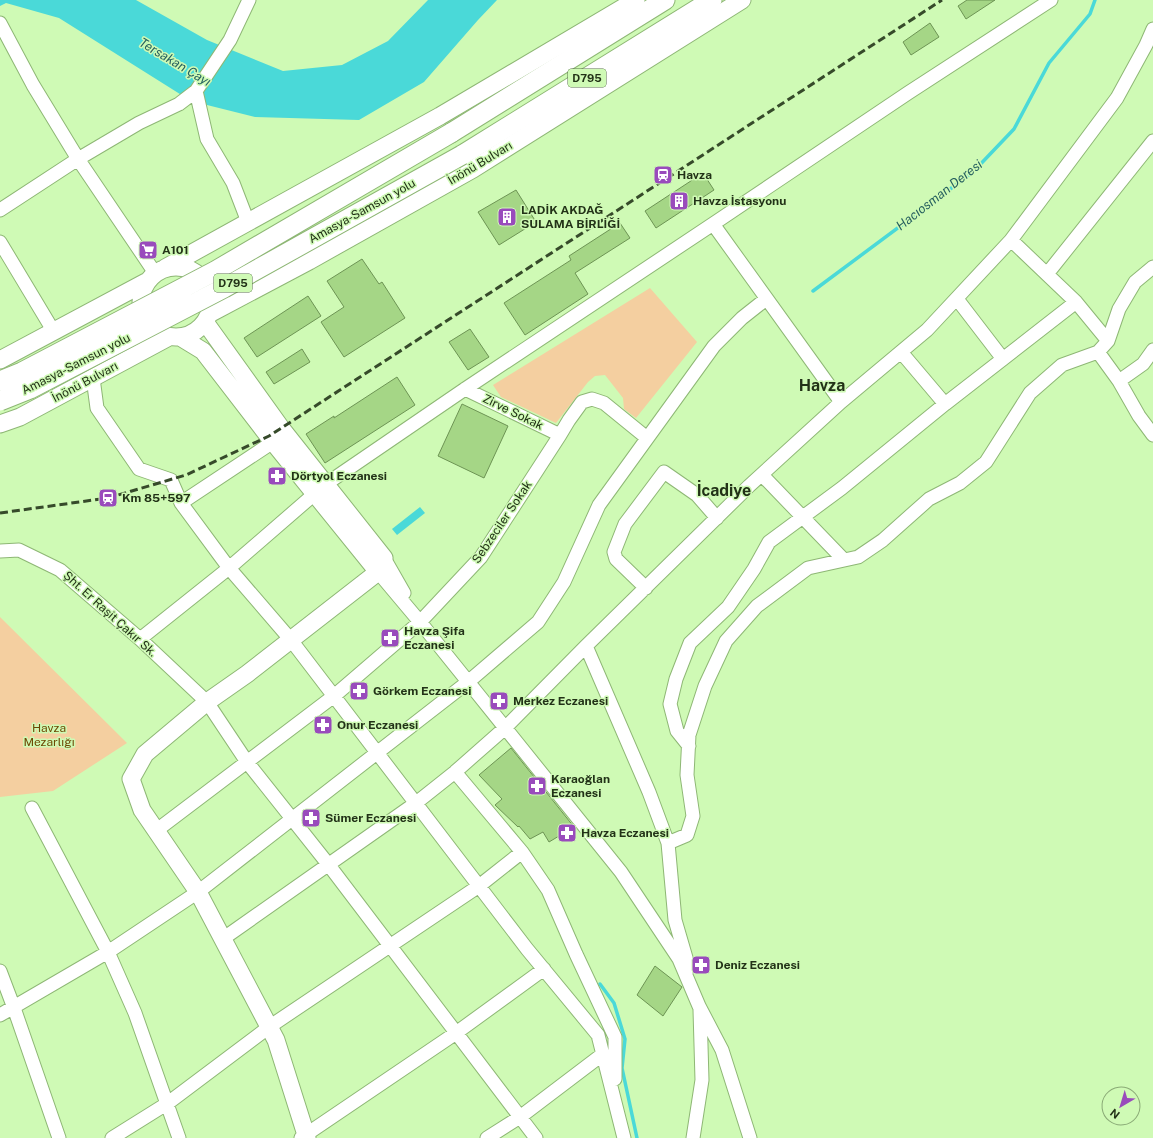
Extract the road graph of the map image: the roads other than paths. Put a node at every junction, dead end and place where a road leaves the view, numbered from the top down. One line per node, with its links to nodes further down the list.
1 (250, 0): 9 (street)
2 (636, 0): 13 (main road)
3 (665, 0): 33 (highway, Amasya-Samsun yolu / D795, bridge)
4 (712, 0): 36 (highway, Amasya-Samsun yolu / D795, bridge)
5 (742, 0): 23 (main road, İnönü Bulvarı)
6 (1051, 0): 14 (street)
7 (0, 23): 11 (street)
8 (1153, 29): 15 (street)
9 (196, 91): 11 (street); 13 (street)
10 (1153, 141): 19 (street)
11 (78, 159): 12 (street); 18 (street)
12 (0, 210)
13 (248, 222): 18 (main road)
14 (714, 224): 20 (street); 35 (street)
15 (1011, 240): 19 (street); 21 (street)
16 (0, 242): 24 (street)
17 (1153, 267): 26 (street)
18 (155, 274): 23 (main road); 24 (main road); 25 (main road)
19 (1048, 274): 22 (street)
20 (766, 298): 37 (street); 42 (street)
21 (956, 299): 28 (street); 30 (street)
22 (1076, 302): 26 (street); 30 (street)
23 (207, 318): 25 (main road); 45 (main road)
24 (54, 332): 31 (main road)
25 (175, 337): 32 (main road, İnönü Bulvarı); 43 (main road)
26 (1108, 341): 29 (street)
27 (1153, 350): 34 (street)
28 (901, 352): 37 (street); 38 (street)
29 (1098, 352): 34 (street); 50 (street)
30 (1004, 359): 38 (street)
31 (0, 360)
32 (93, 378): 39 (main road, İnönü Bulvarı); 46 (street)
33 (0, 381)
34 (1119, 381): 41 (street)
35 (465, 389): 40 (street, Zirve Sokak); 45 (street)
36 (0, 401)
37 (841, 402): 44 (street)
38 (945, 404): 48 (street)
39 (0, 424)
40 (560, 435): 42 (street, Sebzeciler Sokak); 54 (street, Sebzeciler Sokak)
41 (1153, 435)
42 (648, 438): 58 (street)
43 (273, 442): 45 (main road); 46 (street)
44 (762, 475): 47 (street); 48 (street)
45 (320, 490): 51 (main road); 52 (street)
46 (181, 503): 52 (street)
47 (717, 518): 53 (street); 53 (street)
48 (803, 518): 50 (street); 62 (street)
49 (0, 551): 55 (street, Şht. Er Raşit Çakır Sk.)
50 (844, 560): 62 (street)
51 (381, 565): 54 (street); 56 (main road)
52 (229, 568): 55 (street); 56 (street)
53 (646, 588): 57 (street)
54 (420, 622): 58 (street); 59 (street, Sebzeciler Sokak)
55 (140, 639): 60 (street, Şht. Er Raşit Çakır Sk.)
56 (291, 640): 59 (street); 60 (main road)
57 (586, 646): 61 (street); 70 (street)
58 (468, 682): 61 (street); 63 (street)
59 (334, 696): 63 (street); 64 (street, Sebzeciler Sokak)
60 (207, 702): 64 (street, Şht. Er Raşit Çakır Sk.); 69 (main road)
61 (505, 728): 65 (street); 80 (street)
62 (689, 746): 70 (street)
63 (377, 752): 66 (street); 68 (street)
64 (247, 762): 68 (street, Şht. Er Raşit Çakır Sk.); 69 (street, Sebzeciler Sokak)
65 (455, 772): 66 (street); 71 (street)
66 (416, 803): 72 (street); 73 (street)
67 (32, 808): 77 (street)
68 (292, 818): 72 (street, Şht. Er Raşit Çakır Sk.); 74 (street)
69 (157, 830): 74 (main road)
70 (668, 843): 80 (street)
71 (522, 852): 73 (street); 86 (street)
72 (328, 864): 75 (street); 76 (street, Şht. Er Raşit Çakır Sk.)
73 (479, 886): 76 (street); 78 (street)
74 (198, 892): 75 (main road); 77 (street)
75 (224, 938): 83 (main road)
76 (390, 946): 83 (street); 84 (street, Şht. Er Raşit Çakır Sk.)
77 (108, 952): 81 (street); 87 (street)
78 (544, 969): 84 (street); 85 (street)
79 (0, 971): 81 (street)
80 (699, 1006): 96 (street); 97 (street)
81 (14, 1008): 82 (street); 90 (street)
82 (0, 1015)
83 (270, 1027): 87 (street); 89 (main road)
84 (456, 1033): 88 (street, Şht. Er Raşit Çakır Sk.); 89 (street)
85 (604, 1054): 86 (street); 88 (street)
86 (615, 1100): 95 (street)
87 (168, 1103): 91 (street); 92 (street)
88 (520, 1117): 93 (street); 94 (street, Şht. Er Raşit Çakır Sk.)
89 (305, 1137)
90 (59, 1138)
91 (112, 1138)
92 (179, 1138)
93 (487, 1138)
94 (536, 1138)
95 (624, 1138)
96 (694, 1138)
97 (750, 1138)

